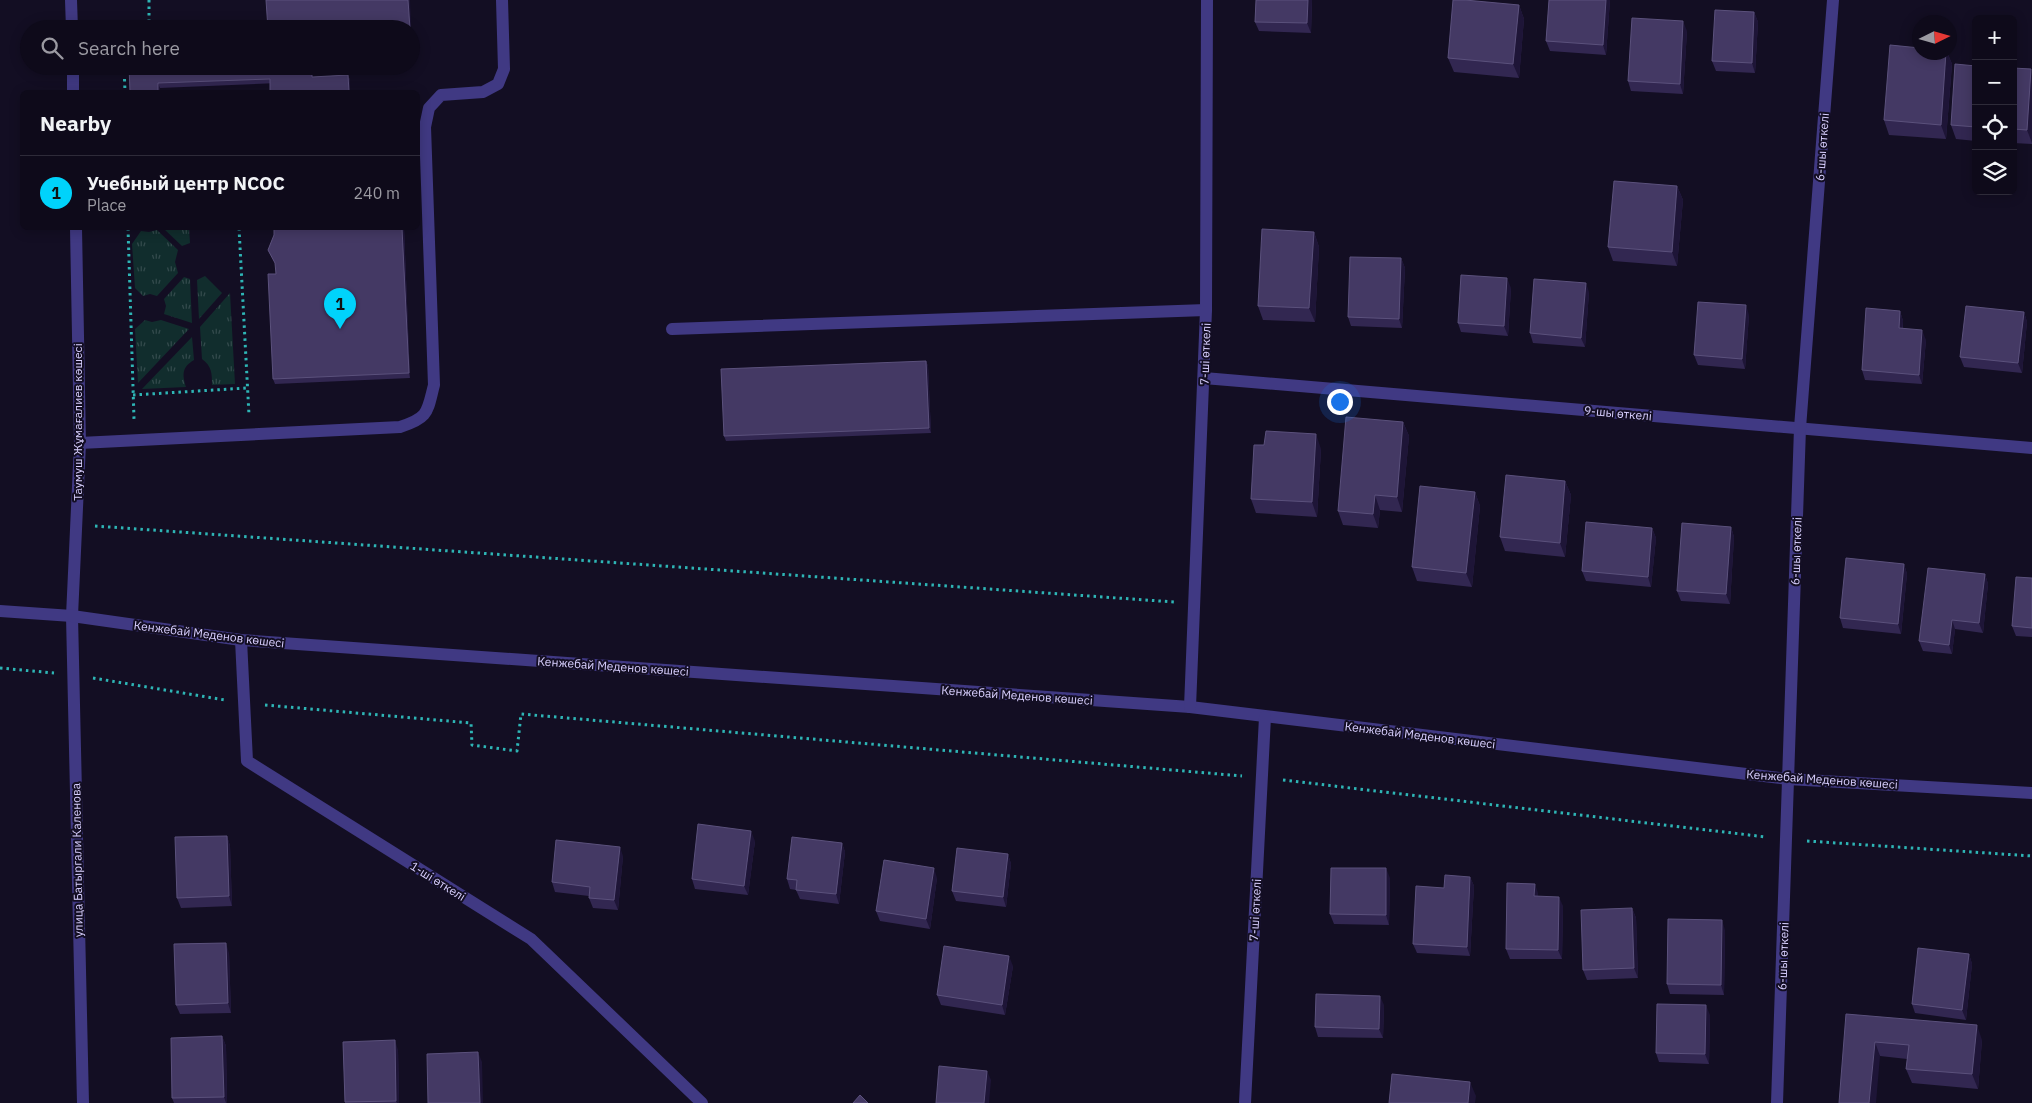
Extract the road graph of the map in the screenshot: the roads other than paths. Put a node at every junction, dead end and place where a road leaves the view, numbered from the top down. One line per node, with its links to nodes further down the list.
1 (71, 0): 5 (street)
2 (502, 0): 13 (street)
3 (1207, 0): 9 (street, 7-ші өткелі)
4 (1834, 0): 12 (street, 6-шы өткелі)
5 (72, 20)
6 (72, 75): 7 (street)
7 (73, 90)
8 (76, 230): 13 (street, Таумуш Жұмағалиев көшесі)
9 (1206, 310): 10 (street); 11 (street, 7-ші өткелі)
10 (672, 329)
11 (1204, 378): 12 (street, 9-шы өткелі); 18 (street, 7-ші өткелі)
12 (1800, 428): 14 (street, 9-шы өткелі); 20 (street, 6-шы өткелі)
13 (80, 443): 16 (street, Таумуш Жұмағалиев көшесі)
14 (2032, 448)
15 (0, 611): 16 (street, Кенжебай Меденов көшесі)
16 (72, 616): 17 (street, Кенжебай Меденов көшесі); 22 (street, улица Батыргали Каленова)
17 (241, 640): 18 (street, Кенжебай Меденов көшесі); 23 (street, 1-ші өткелі)
18 (1190, 707): 19 (street, Кенжебай Меденов көшесі)
19 (1265, 717): 20 (street, Кенжебай Меденов көшесі); 24 (street, 7-ші өткелі)
20 (1788, 779): 21 (street, Кенжебай Меденов көшесі); 25 (street, 6-шы өткелі)
21 (2032, 793)
22 (83, 1103)
23 (702, 1103)
24 (1245, 1103)
25 (1777, 1103)

